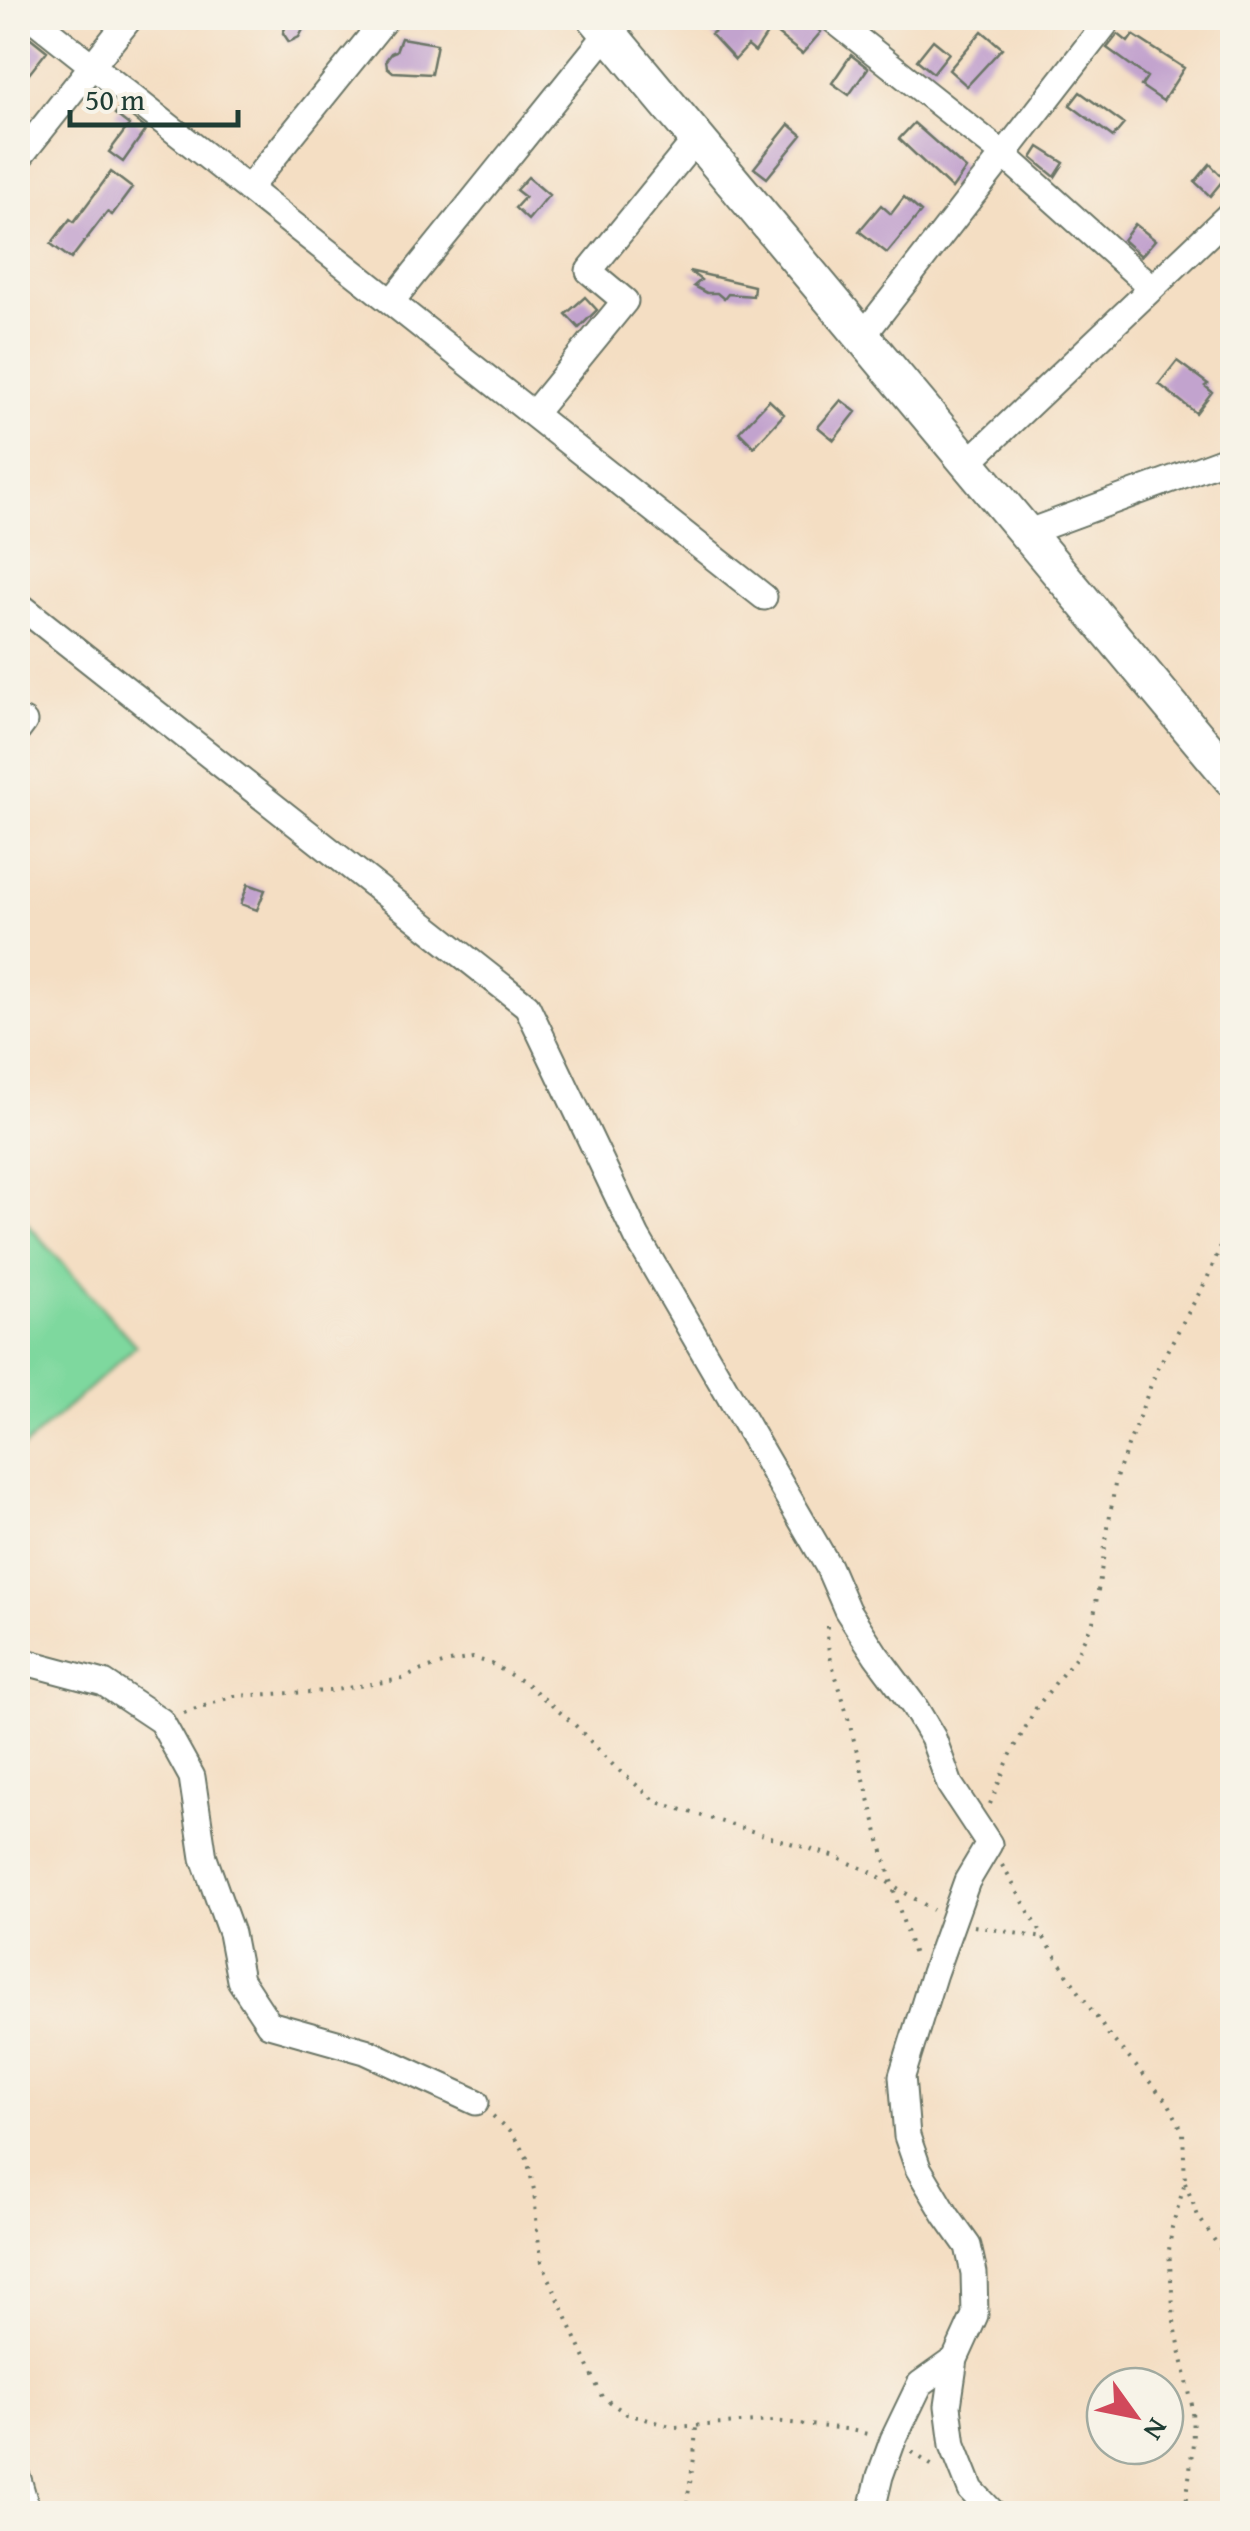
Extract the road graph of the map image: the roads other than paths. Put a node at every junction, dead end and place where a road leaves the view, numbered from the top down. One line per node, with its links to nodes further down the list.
1 (32, 18): 7 (street)
2 (130, 18): 7 (street)
3 (386, 18): 11 (street)
4 (1110, 18): 9 (street)
5 (608, 22): 8 (main road); 14 (street)
6 (845, 22): 9 (street)
7 (92, 65): 10 (street); 11 (street)
8 (697, 138): 15 (main road); 16 (street)
9 (1004, 155): 13 (street); 15 (street)
10 (18, 159)
11 (248, 189): 14 (street)
12 (1232, 212): 13 (street)
13 (1152, 288): 18 (street)
14 (391, 302): 16 (street)
15 (862, 337): 18 (main road)
16 (533, 414): 20 (street)
17 (1232, 458): 19 (street)
18 (968, 463): 19 (main road)
19 (1026, 533): 22 (main road)
20 (764, 597)
21 (18, 604): 25 (street)
22 (1232, 780)
23 (18, 1660): 24 (street)
24 (476, 2102)
25 (954, 2360): 28 (street); 29 (street)
26 (18, 2479): 27 (street)
27 (28, 2514)
28 (872, 2514)
29 (994, 2514)

